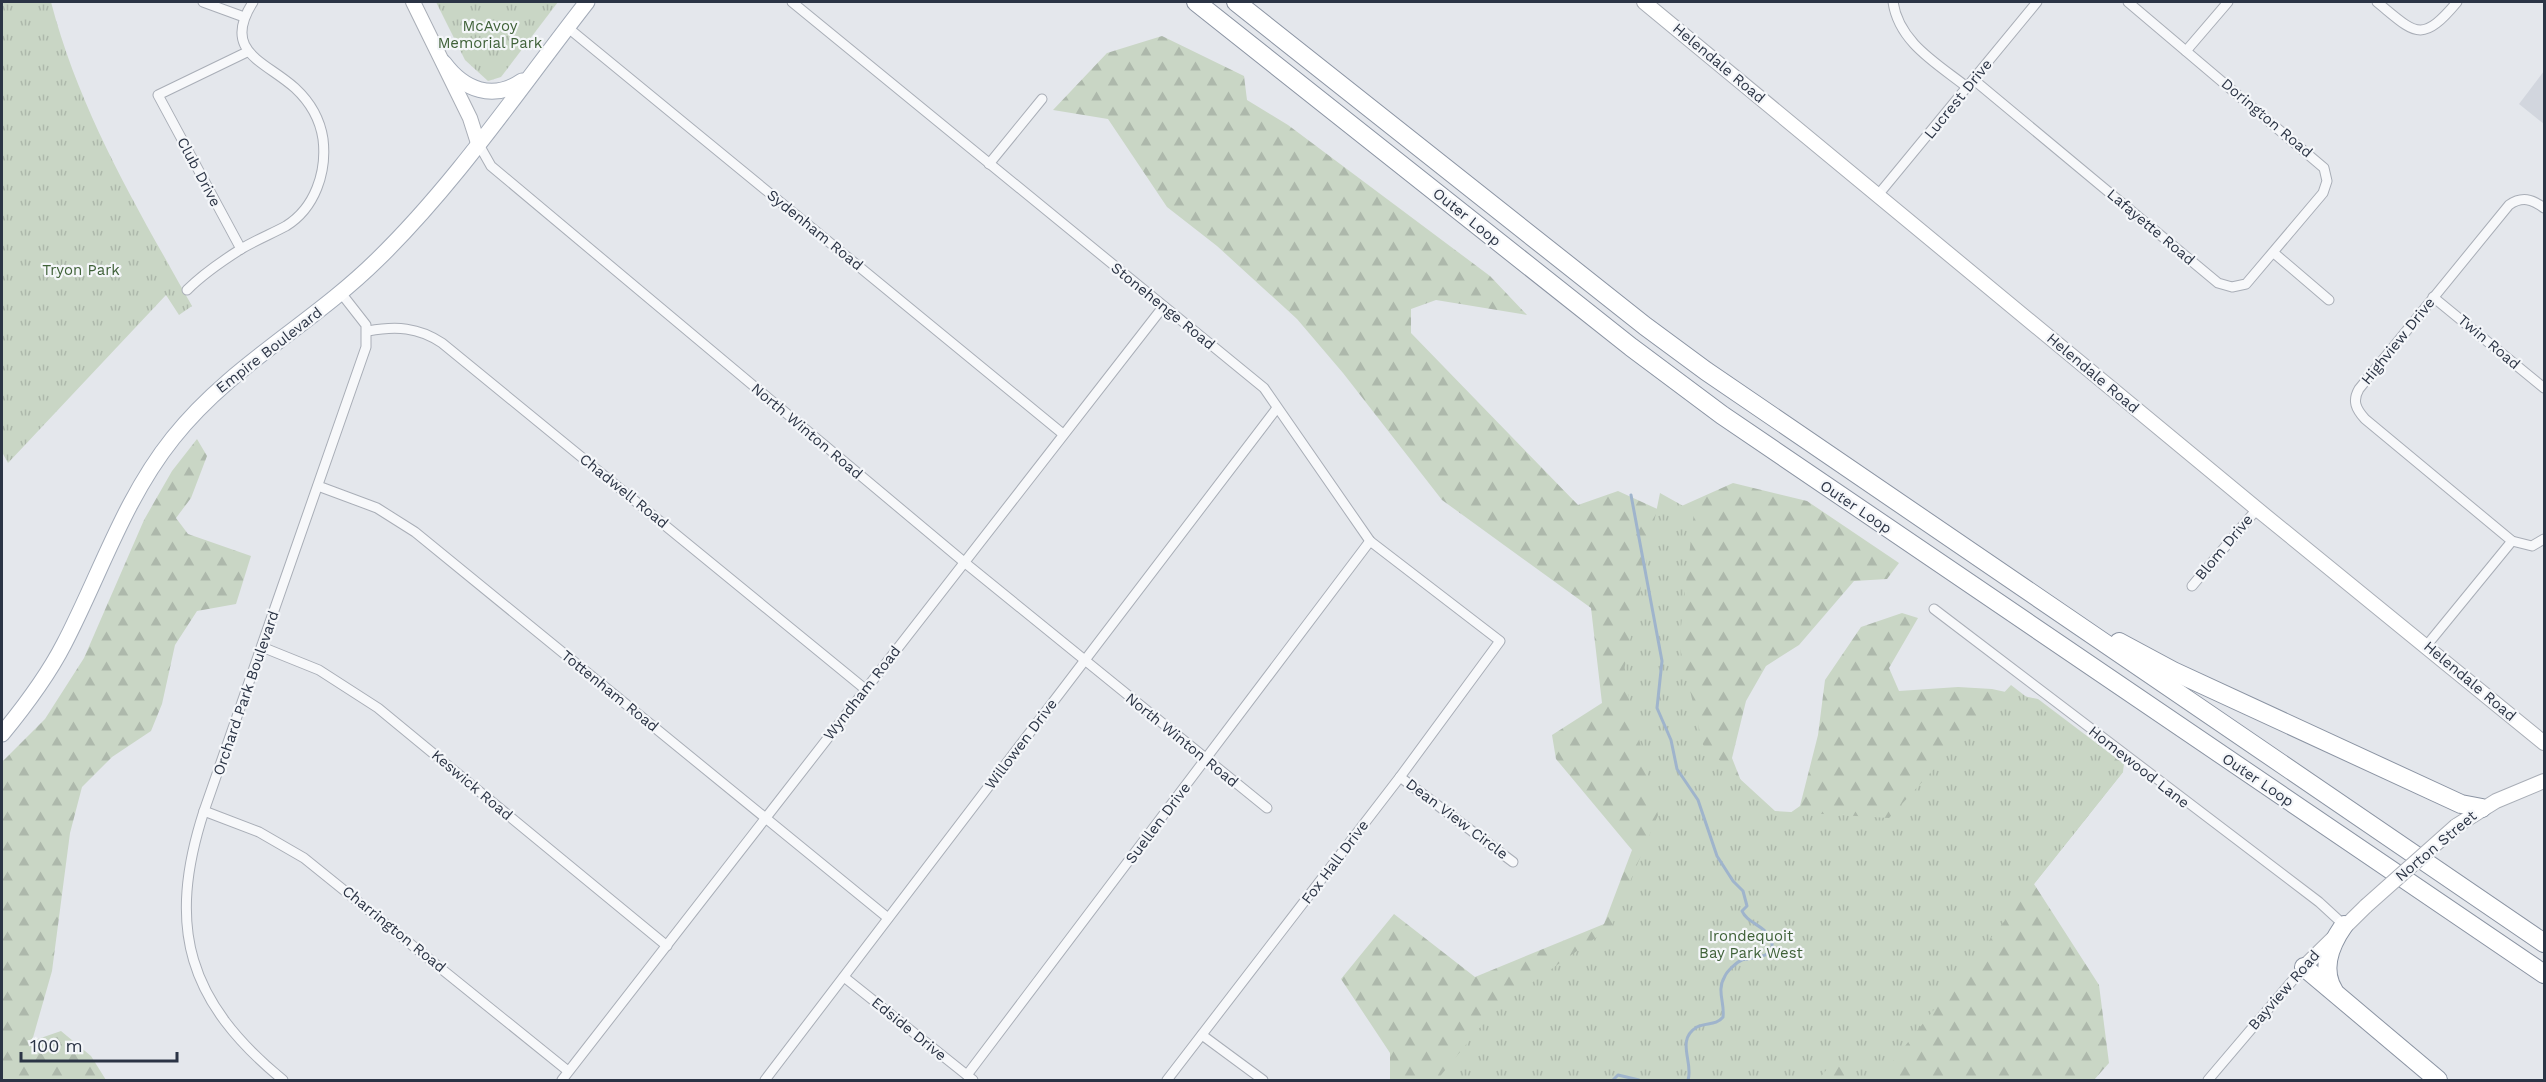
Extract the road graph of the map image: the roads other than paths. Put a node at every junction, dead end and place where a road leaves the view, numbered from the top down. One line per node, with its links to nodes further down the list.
1 (203, 2): 16 (street)
2 (253, 2): 16 (street)
3 (413, 2): 21 (street, North Winton Road)
4 (587, 2): 18 (main road, Empire Boulevard)
5 (792, 2): 26 (street, Stonehenge Road)
6 (1196, 2): 67 (highway, Outer Loop)
7 (1236, 2): 17 (highway, Outer Loop)
8 (1241, 2): 17 (highway)
9 (1644, 2): 27 (street, Helendale Road)
10 (1893, 2): 23 (street, Lafayette Road)
11 (2037, 2): 23 (street, Lucrest Drive)
12 (2128, 2): 19 (street, Dorington Road)
13 (2228, 2): 19 (street)
14 (2377, 2): 15 (street)
15 (2457, 2)
16 (244, 17): 20 (street)
17 (1259, 20): 45 (highway, Outer Loop)
18 (567, 27): 22 (main road, Empire Boulevard); 39 (street, Sydenham Road)
19 (2186, 51): 30 (street, Dorington Road)
20 (247, 52): 29 (street); 29 (street, Club Drive)
21 (444, 63): 22 (main road); 25 (street, North Winton Road)
22 (529, 76): 25 (main road, Empire Boulevard)
23 (1971, 84): 27 (street, Lucrest Drive); 30 (street, Lafayette Road)
24 (1042, 99): 26 (street)
25 (478, 143): 32 (main road, Empire Boulevard); 46 (street, North Winton Road)
26 (989, 164): 35 (street, Stonehenge Road)
27 (1878, 195): 41 (street, Helendale Road)
28 (2544, 208): 33 (street, Highview Drive)
29 (241, 249): 31 (street)
30 (2274, 254): 34 (street)
31 (187, 290)
32 (341, 293): 36 (street); 54 (main road, Empire Boulevard)
33 (2433, 297): 37 (street, Twin Road); 44 (street, Highview Drive)
34 (2329, 300)
35 (1163, 307): 38 (street, Stonehenge Road); 39 (street, Wyndham Road)
36 (368, 331): 40 (street, Orchard Park Boulevard); 53 (street, Chadwell Road)
37 (2544, 388)
38 (1277, 408): 43 (street, Stonehenge Road); 52 (street, Willowen Drive)
39 (1063, 434): 46 (street, Wyndham Road)
40 (318, 486): 51 (street, Orchard Park Boulevard); 62 (street, Tottenham Road)
41 (2257, 509): 47 (street, Blom Drive); 50 (street, Helendale Road)
42 (2544, 539): 44 (street)
43 (1370, 541): 49 (street, Stonehenge Road); 56 (street, Suellen Drive)
44 (2512, 541): 50 (street)
45 (1979, 559): 60 (highway); 68 (highway, Outer Loop)
46 (964, 562): 52 (street, North Winton Road); 53 (street, Wyndham Road)
47 (2192, 586)
48 (1934, 609): 66 (street, Homewood Lane)
49 (1500, 641): 57 (street, Fox Hall Drive)
50 (2427, 645): 55 (street, Helendale Road)
51 (262, 647): 61 (street, Orchard Park Boulevard); 69 (street, Keswick Road)
52 (1085, 660): 56 (street, North Winton Road); 65 (street, Willowen Drive)
53 (866, 689): 62 (street, Wyndham Road)
54 (2, 734)
55 (2544, 743)
56 (1206, 760): 59 (street, North Winton Road); 77 (street, Suellen Drive)
57 (1400, 777): 63 (street, Dean View Circle); 75 (street, Fox Hall Drive)
58 (2544, 781): 60 (street, Norton Street)
59 (1267, 808)
60 (2482, 808): 64 (street, Norton Street, bridge)
61 (204, 811): 76 (street, Charrington Road); 78 (street, Orchard Park Boulevard)
62 (766, 818): 65 (street, Tottenham Road); 69 (street, Wyndham Road)
63 (1513, 862)
64 (2366, 906): 66 (street, Bayview Road)
65 (888, 918): 72 (street, Willowen Drive)
66 (2343, 926): 70 (street, Bayview Road); 74 (highway)
67 (2489, 937): 71 (highway, Outer Loop); 73 (highway)
68 (2544, 943)
69 (667, 946): 76 (street, Wyndham Road)
70 (2304, 967): 74 (highway); 83 (street, Bayview Road)
71 (2544, 974)
72 (844, 977): 77 (street, Edside Drive); 80 (street, Willowen Drive)
73 (2544, 981)
74 (2339, 997): 84 (highway)
75 (1202, 1035): 81 (street, Fox Hall Drive); 82 (street)
76 (568, 1071): 79 (street, Wyndham Road)
77 (970, 1078)
78 (284, 1080)
79 (562, 1080)
80 (765, 1080)
81 (1167, 1080)
82 (1263, 1080)
83 (2208, 1080)
84 (2438, 1080)

